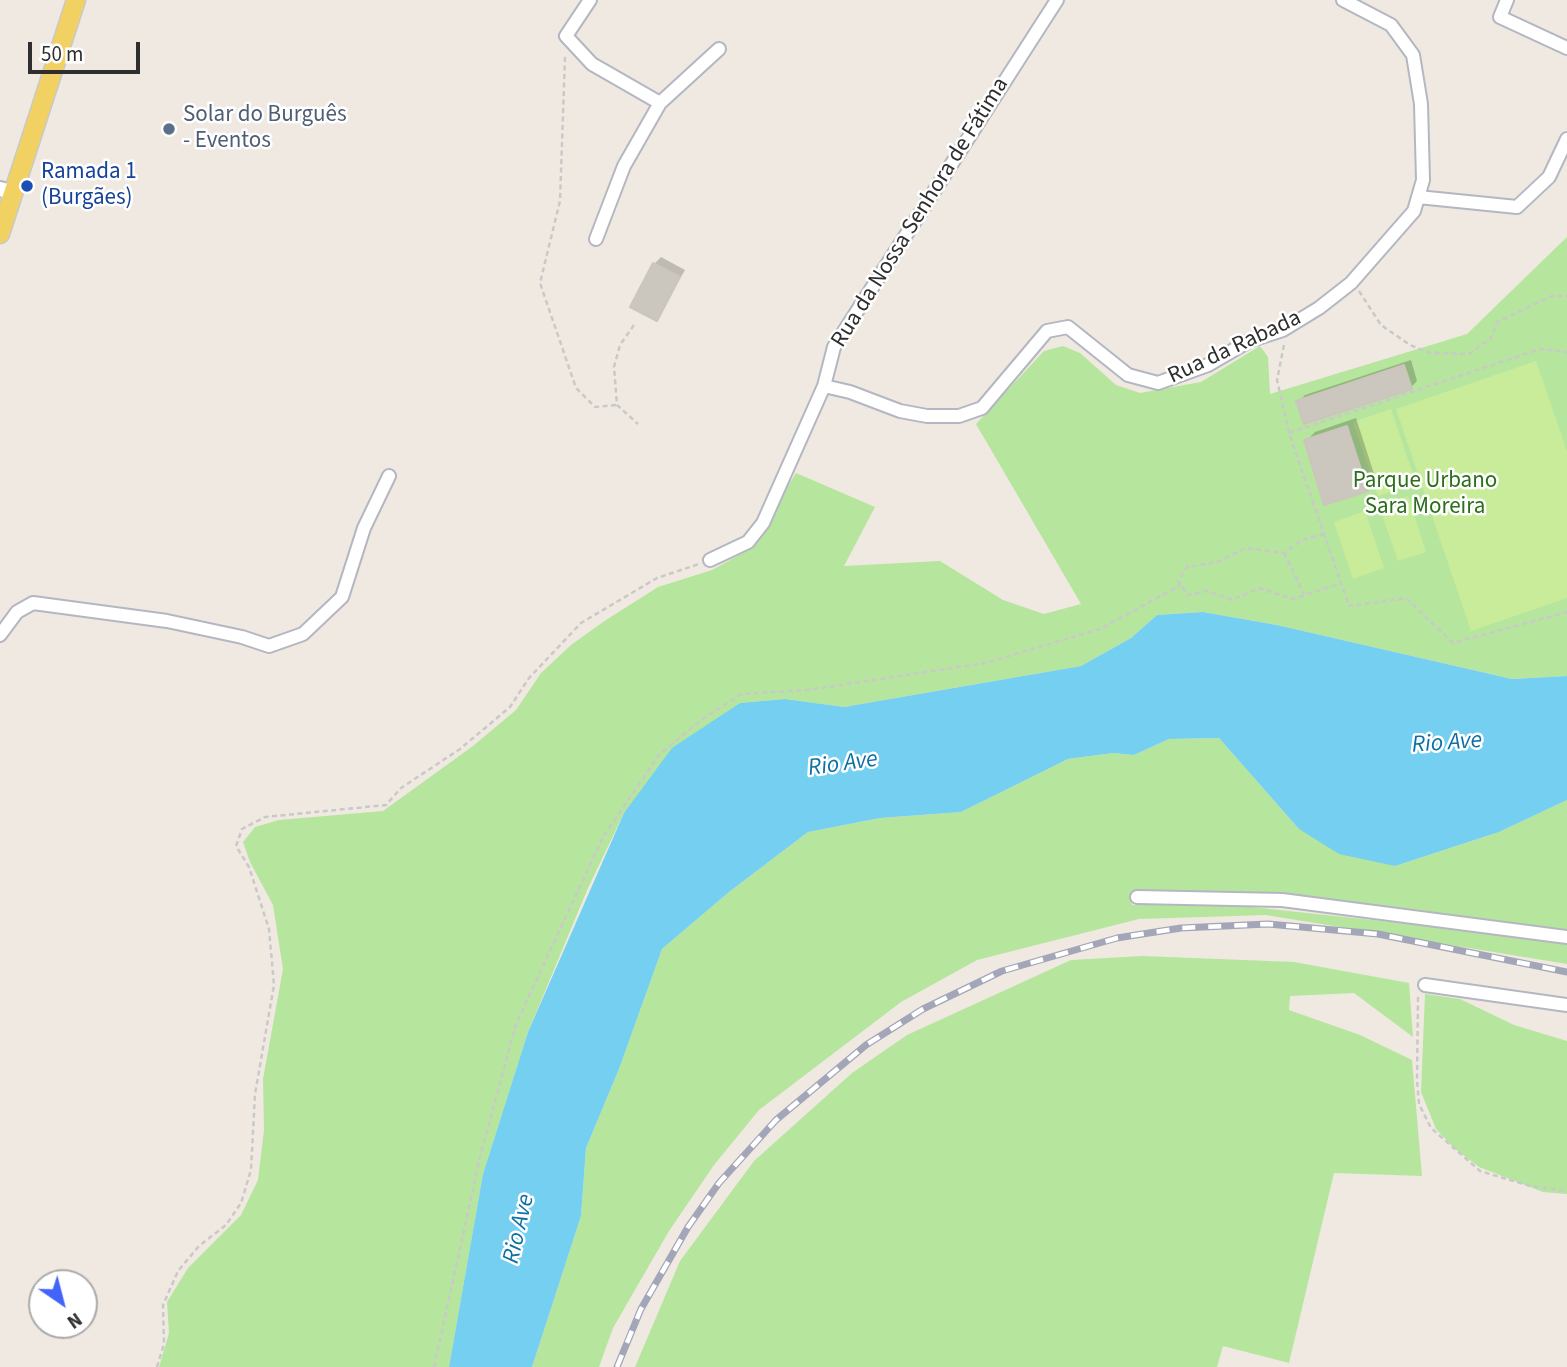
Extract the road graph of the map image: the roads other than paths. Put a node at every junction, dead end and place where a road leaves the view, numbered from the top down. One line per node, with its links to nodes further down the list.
1 (76, 0): 10 (main road)
2 (590, 0): 8 (street)
3 (1057, 0): 14 (street, Rua da Nossa Senhora de Fátima)
4 (1343, 0): 11 (street, Rua da Rabada)
5 (1507, 0): 6 (street)
6 (1567, 48)
7 (719, 50): 8 (street)
8 (660, 103): 13 (street)
9 (1567, 139): 11 (street)
10 (7, 191): 12 (main road)
11 (1418, 197): 14 (street, Rua da Rabada)
12 (0, 234)
13 (596, 239)
14 (824, 386): 16 (street, Rua da Nossa Senhora de Fátima)
15 (389, 477): 17 (street)
16 (710, 560)
17 (0, 635)
18 (1137, 897): 19 (street)
19 (1567, 937)
20 (1425, 985): 21 (street)
21 (1567, 1005)

